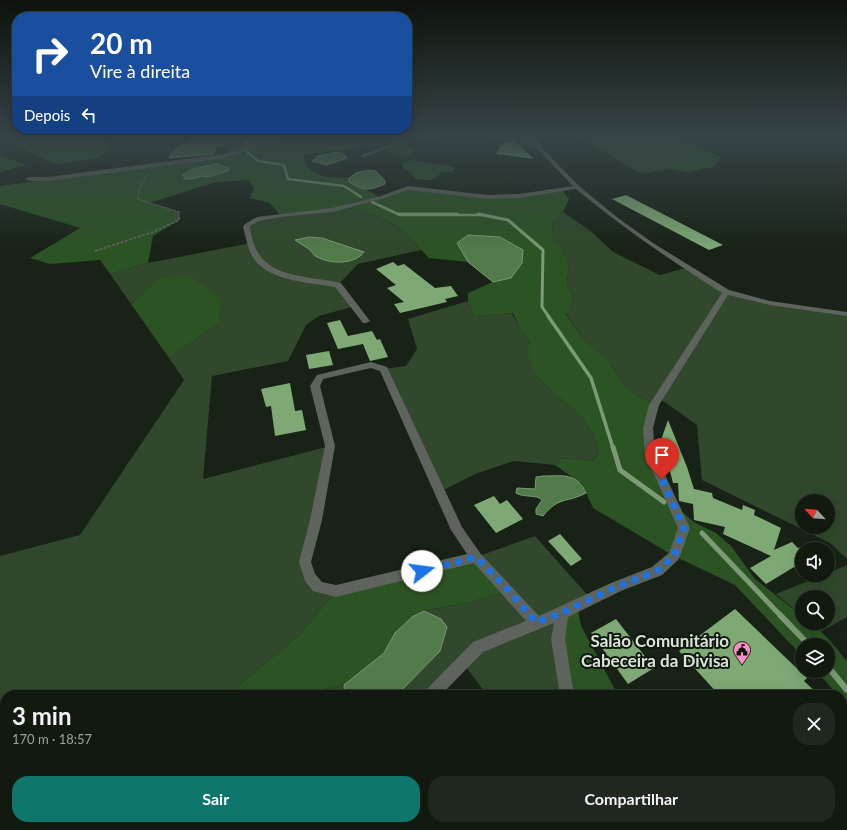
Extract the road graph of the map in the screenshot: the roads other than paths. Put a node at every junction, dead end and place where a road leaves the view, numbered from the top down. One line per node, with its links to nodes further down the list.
1 (89, 174): 3 (street)
2 (564, 174): 4 (street)
3 (29, 179)
4 (577, 187): 5 (street); 7 (street)
5 (726, 292): 6 (street); 9 (street)
6 (847, 314)
7 (366, 321)
8 (476, 557): 8 (street); 10 (street)
9 (562, 613): 10 (street); 12 (street)
10 (536, 622): 11 (street)
11 (437, 690)
12 (566, 690)

